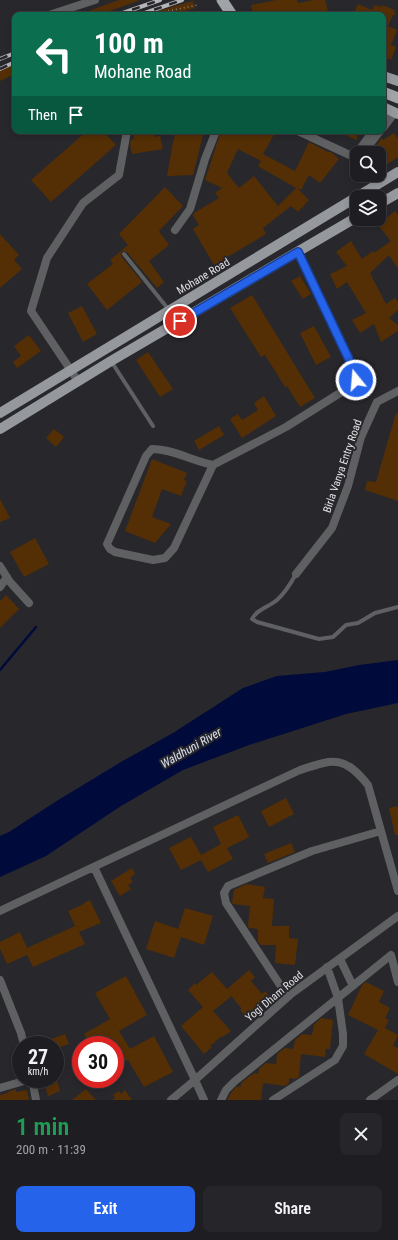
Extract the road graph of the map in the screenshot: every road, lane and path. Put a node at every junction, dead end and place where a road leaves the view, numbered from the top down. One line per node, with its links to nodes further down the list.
1 (95, 0): 6 (street)
2 (217, 0): 7 (highway)
3 (222, 0): 8 (highway)
4 (198, 4): 5 (path)
5 (168, 11)
6 (58, 12)
7 (224, 12)
8 (230, 12)
9 (386, 77): 10 (main road)
10 (398, 81)
11 (386, 85): 12 (highway)
12 (398, 90)
13 (386, 93): 14 (highway)
14 (398, 98)
15 (126, 134): 30 (street)
16 (215, 134): 25 (street)
17 (304, 134): 18 (street)
18 (371, 134)
19 (378, 134): 20 (street)
20 (369, 146)
21 (398, 172): 28 (main road, Mohane Road)
22 (398, 192): 23 (main road)
23 (386, 200)
24 (350, 221): 26 (main road)
25 (175, 230)
26 (298, 252): 29 (main road); 36 (street)
27 (124, 254): 28 (lane)
28 (169, 310): 30 (main road, Mohane Road)
29 (111, 361): 31 (main road); 34 (lane)
30 (71, 370): 31 (street); 33 (main road, Mohane Road)
31 (78, 381): 35 (main road)
32 (398, 391): 38 (street, Birla Vanya Entry Road)
33 (0, 413)
34 (153, 426)
35 (0, 429)
36 (213, 465): 36 (street)
37 (0, 566): 39 (street)
38 (296, 574): 42 (lane)
39 (7, 577): 40 (street); 41 (street)
40 (0, 587)
41 (29, 603)
42 (398, 607)
43 (381, 831): 44 (street); 45 (street); 53 (street)
44 (94, 867): 46 (street); 56 (street)
45 (398, 891)
46 (0, 911)
47 (398, 916): 48 (street, Yogi Dham Road)
48 (340, 959): 49 (street, Yogi Dham Road); 52 (street)
49 (327, 967): 53 (street, Yogi Dham Road); 54 (street)
50 (0, 980): 55 (street)
51 (398, 982): 52 (street)
52 (353, 986): 54 (street)
53 (288, 997): 56 (street, Yogi Dham Road)
54 (338, 998): 64 (street); 65 (street)
55 (22, 1036)
56 (195, 1080): 62 (street, Yogi Dham Road); 63 (street)
57 (398, 1080): 66 (street)
58 (12, 1085): 59 (street)
59 (0, 1088)
60 (33, 1088): 61 (street)
61 (36, 1100)
62 (171, 1100)
63 (204, 1100)
64 (221, 1100)
65 (273, 1100)
66 (370, 1100)

